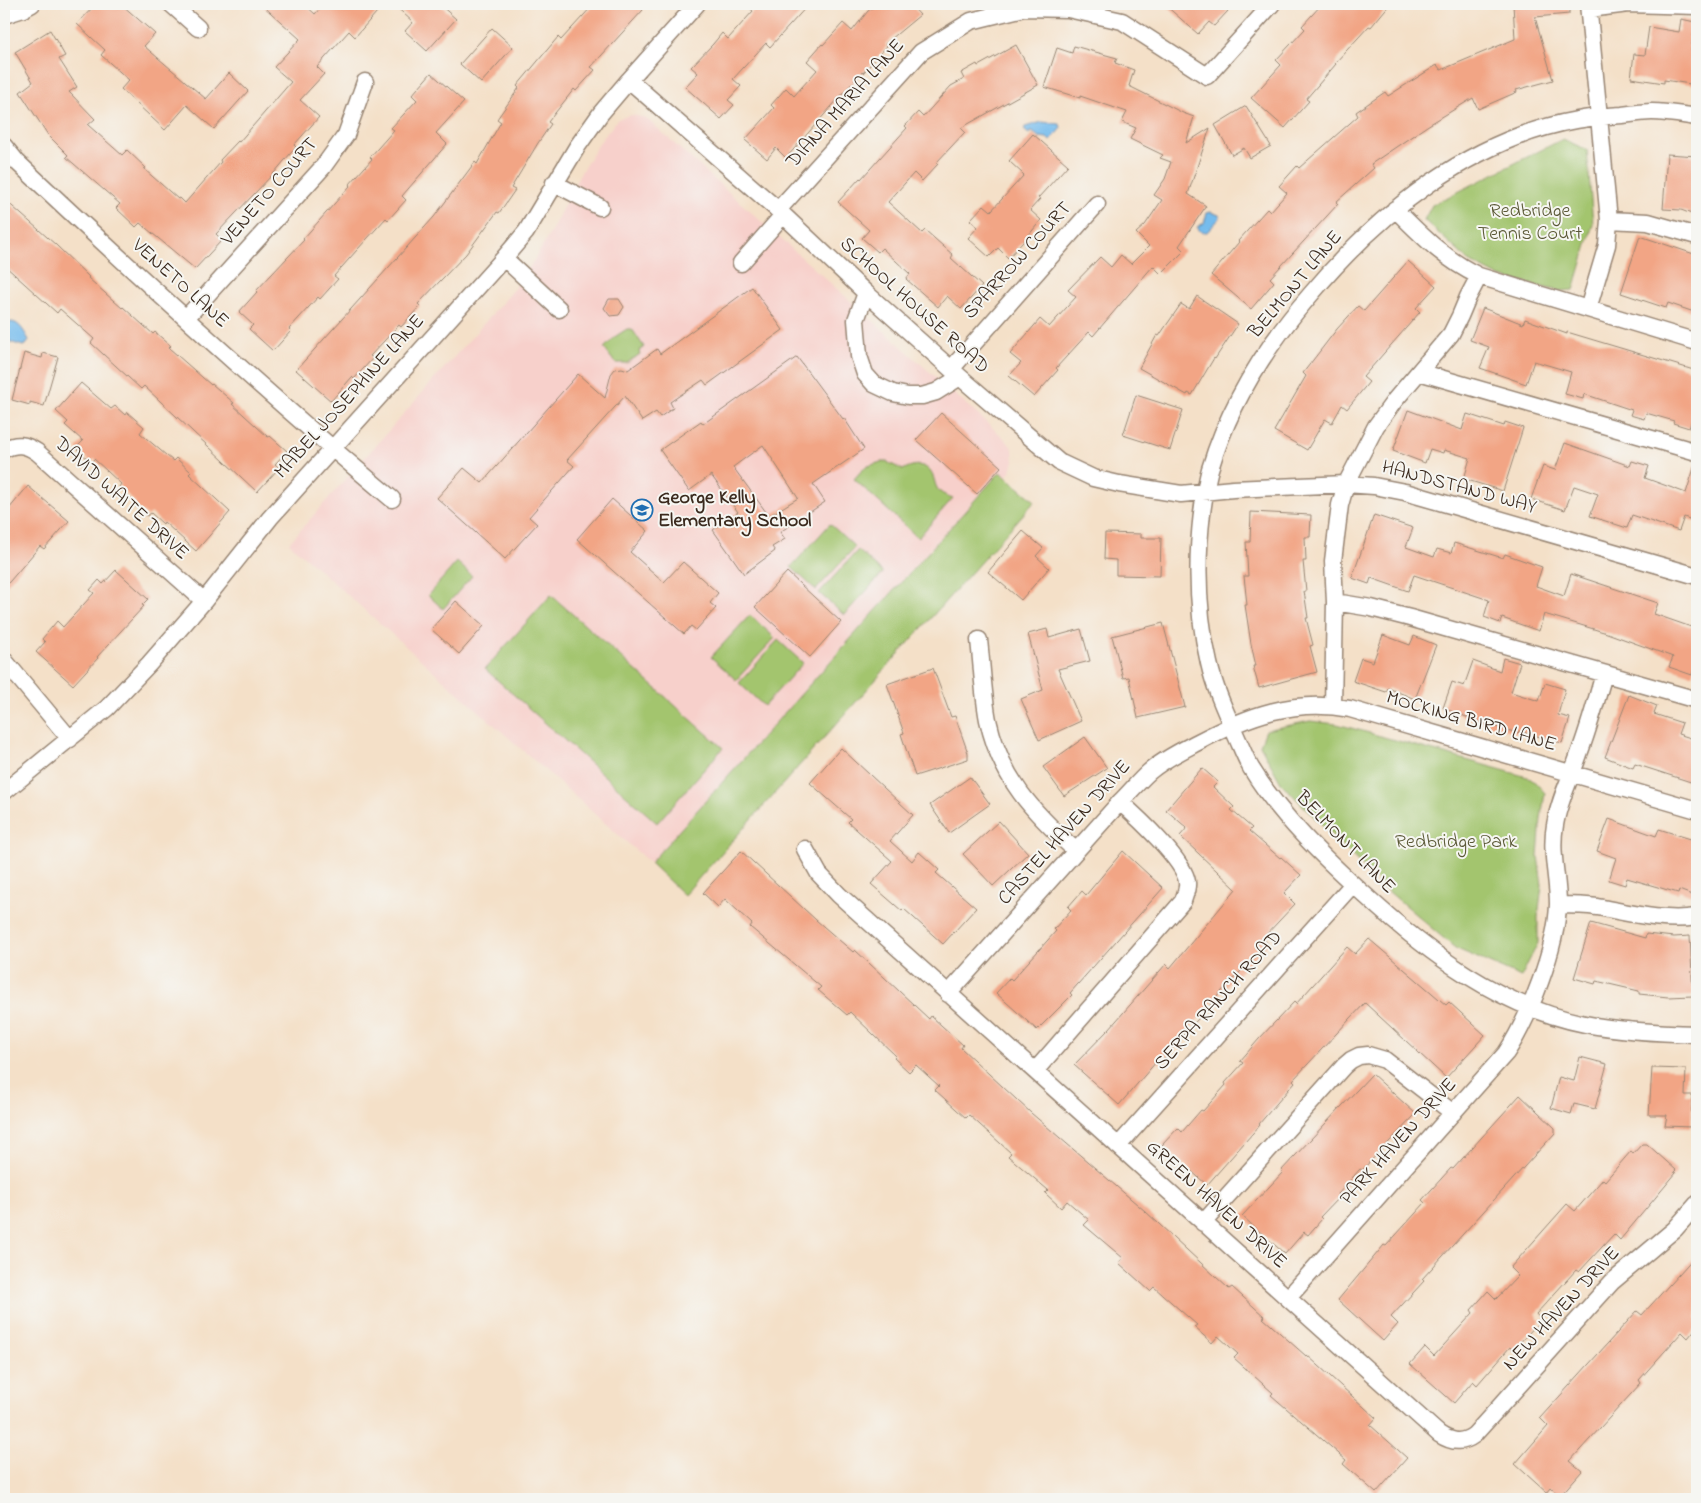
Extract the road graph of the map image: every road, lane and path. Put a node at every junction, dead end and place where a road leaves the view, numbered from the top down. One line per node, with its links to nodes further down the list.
1 (32, 4): 7 (street)
2 (171, 4): 8 (street)
3 (697, 4): 9 (street, MABEL JOSEPHINE LANE)
4 (1589, 6): 5 (street); 11 (street)
5 (1697, 6)
6 (1267, 10): 18 (street, DIANA MARIA LANE)
7 (4, 15)
8 (198, 28)
9 (629, 80): 14 (street, MABEL JOSEPHINE LANE); 18 (street, SCHOOL HOUSE ROAD)
10 (365, 82): 27 (street, VENETO COURT)
11 (1599, 117): 12 (street, BELMONT LANE); 17 (street, BELMONT LANE); 19 (street)
12 (1697, 117)
13 (4, 146): 27 (street, VENETO LANE)
14 (554, 183): 16 (street); 21 (street, MABEL JOSEPHINE LANE)
15 (1097, 204): 30 (street, SPARROW COURT)
16 (600, 207)
17 (1395, 209): 23 (street); 35 (street, BELMONT LANE)
18 (781, 213): 22 (street); 24 (street, SCHOOL HOUSE ROAD)
19 (1610, 220): 20 (street); 26 (street)
20 (1697, 236)
21 (504, 258): 25 (street); 32 (street, MABEL JOSEPHINE LANE)
22 (741, 263)
23 (1479, 276): 26 (street); 29 (street)
24 (866, 293): 30 (street, SCHOOL HOUSE ROAD); 30 (street, SPARROW COURT)
25 (559, 309)
26 (1588, 309): 28 (street)
27 (186, 318): 32 (street, VENETO LANE)
28 (1697, 342)
29 (1419, 372): 33 (street); 34 (street)
30 (956, 373): 35 (street, SCHOOL HOUSE ROAD)
31 (4, 449): 38 (street, DAVID WAITE DRIVE)
32 (333, 449): 36 (street, VENETO LANE); 38 (street, MABEL JOSEPHINE LANE)
33 (1697, 452)
34 (1346, 484): 35 (street, HANDSTAND WAY); 37 (street, HANDSTAND WAY); 39 (street)
35 (1205, 493): 45 (street, BELMONT LANE)
36 (392, 499)
37 (1697, 576)
38 (204, 601): 46 (street, MABEL JOSEPHINE LANE)
39 (1335, 602): 42 (street); 44 (street)
40 (979, 640): 52 (street)
41 (4, 660): 46 (street)
42 (1604, 674): 43 (street); 47 (street)
43 (1697, 700)
44 (1333, 706): 45 (street, MOCKING BIRD LANE); 47 (street, MOCKING BIRD LANE)
45 (1231, 725): 49 (street, CASTEL HAVEN DRIVE); 53 (street, BELMONT LANE)
46 (70, 739): 48 (street, MABEL JOSEPHINE LANE)
47 (1571, 772): 50 (street, MOCKING BIRD LANE); 54 (street)
48 (4, 792)
49 (1120, 802): 52 (street, CASTEL HAVEN DRIVE); 59 (street)
50 (1697, 810)
51 (805, 849): 56 (street, GREEN HAVEN DRIVE)
52 (1076, 851): 56 (street, CASTEL HAVEN DRIVE)
53 (1353, 884): 57 (street, BELMONT LANE); 61 (street, SERPA RANCH ROAD)
54 (1558, 905): 55 (street); 57 (street)
55 (1697, 917)
56 (948, 994): 59 (street, GREEN HAVEN DRIVE)
57 (1529, 1006): 58 (street, BELMONT LANE); 60 (street, PARK HAVEN DRIVE)
58 (1697, 1034)
59 (1034, 1071): 61 (street, GREEN HAVEN DRIVE)
60 (1453, 1113): 63 (street); 64 (street, PARK HAVEN DRIVE)
61 (1118, 1146): 63 (street, GREEN HAVEN DRIVE)
62 (1697, 1204): 65 (street, NEW HAVEN DRIVE)
63 (1203, 1223): 64 (street, GREEN HAVEN DRIVE)
64 (1288, 1298): 65 (street, GREEN HAVEN DRIVE)
65 (1458, 1442)

